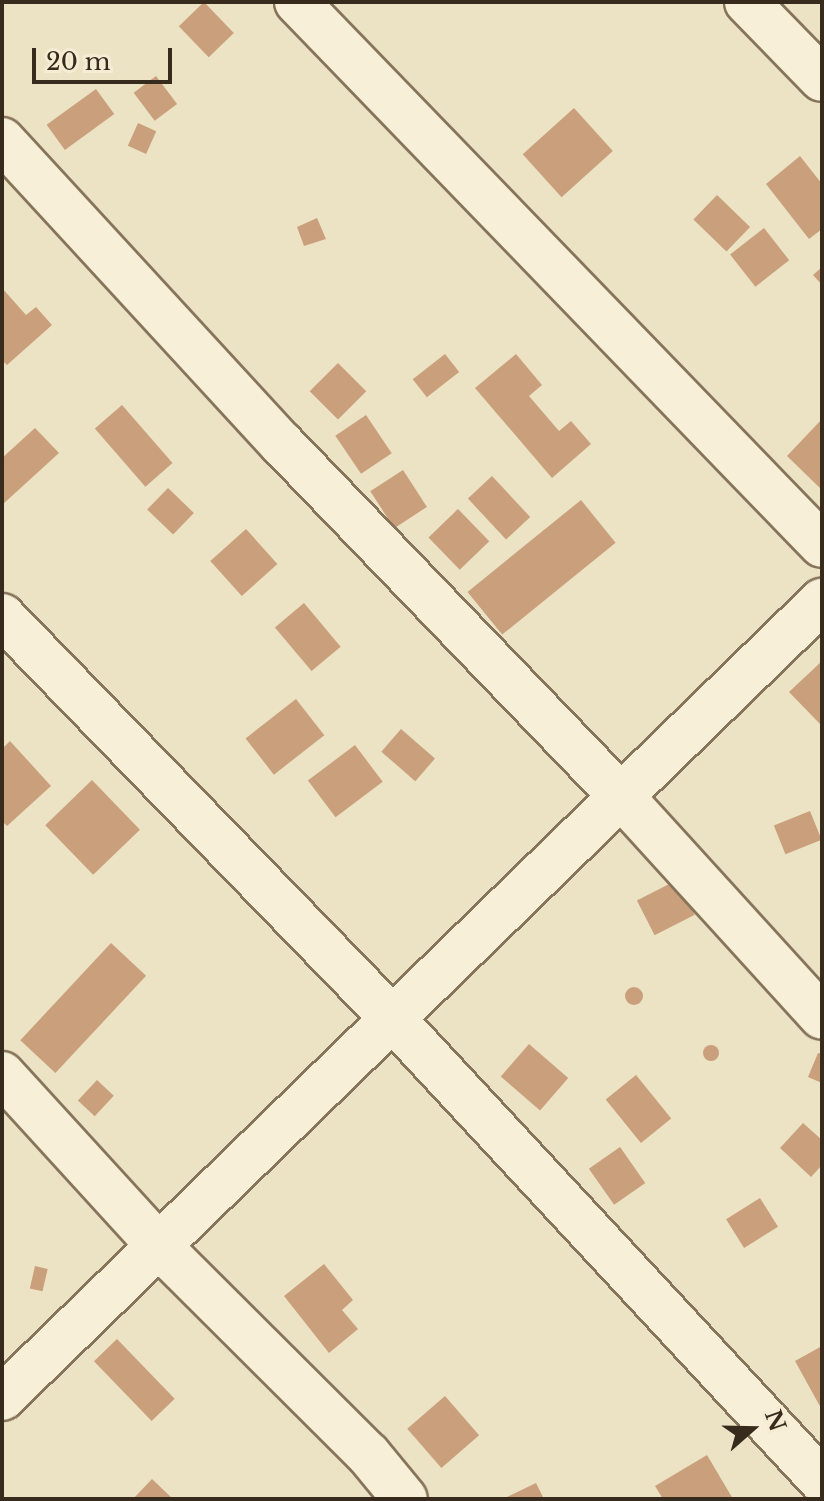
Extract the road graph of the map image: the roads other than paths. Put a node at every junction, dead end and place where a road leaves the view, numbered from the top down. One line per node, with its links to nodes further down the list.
1 (297, 2): 5 (street)
2 (747, 2): 3 (street)
3 (822, 79)
4 (2, 140): 8 (street)
5 (822, 545)
6 (822, 601): 8 (street)
7 (2, 616): 10 (street)
8 (622, 797): 9 (street); 10 (street)
9 (822, 1017)
10 (393, 1019): 12 (street); 14 (street)
11 (2, 1074): 12 (street)
12 (158, 1245): 13 (street); 15 (street)
13 (2, 1398)
14 (822, 1484): 16 (street)
15 (405, 1499)
16 (799, 1499)

